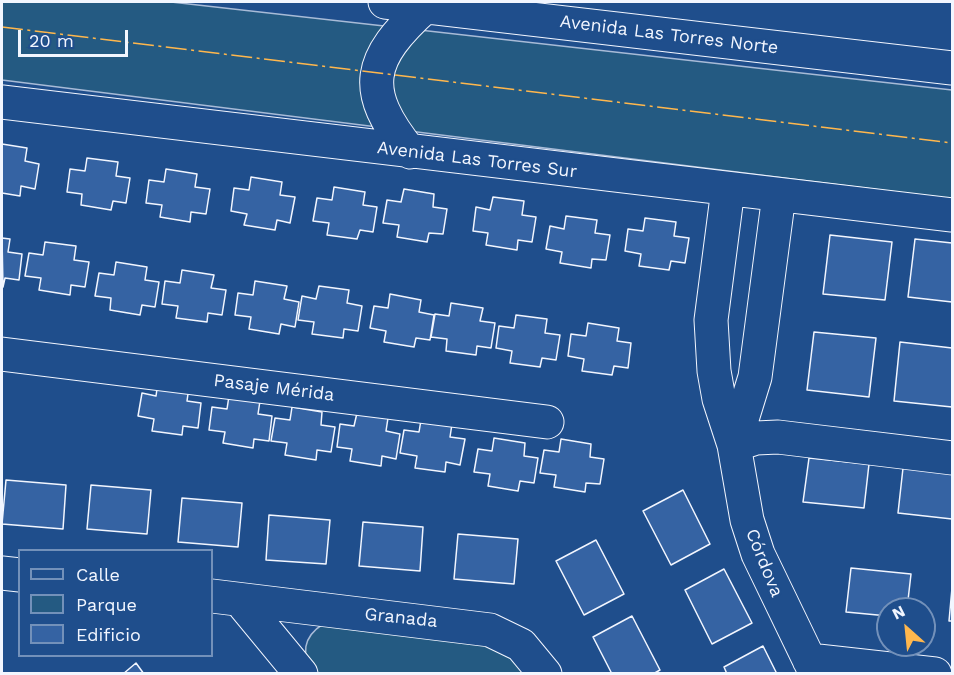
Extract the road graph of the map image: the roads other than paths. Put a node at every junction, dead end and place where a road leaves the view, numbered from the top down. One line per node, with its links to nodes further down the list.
1 (385, 2): 2 (street, Avenida Las Torres Norte)
2 (426, 6): 3 (street, Avenida Las Torres Norte); 5 (street)
3 (952, 68)
4 (2, 102): 5 (street, Avenida Las Torres Sur)
5 (410, 152): 6 (street, Avenida Las Torres Sur)
6 (728, 189): 7 (street, Avenida Las Torres Sur); 9 (street, Córdova)
7 (780, 195): 8 (street, Avenida Las Torres Sur); 10 (street, Córdova)
8 (952, 215)
9 (711, 342): 10 (street); 13 (street, Córdova)
10 (758, 352): 13 (street, Córdova)
11 (2, 354): 12 (street, Pasaje Mérida)
12 (547, 422)
13 (734, 445): 14 (street); 18 (street, Córdova)
14 (952, 458)
15 (2, 573): 16 (street)
16 (18, 575)
17 (226, 598): 19 (street, Granada); 20 (street, Granada)
18 (813, 667): 21 (street)
19 (301, 674)
20 (545, 674)
21 (935, 674)

